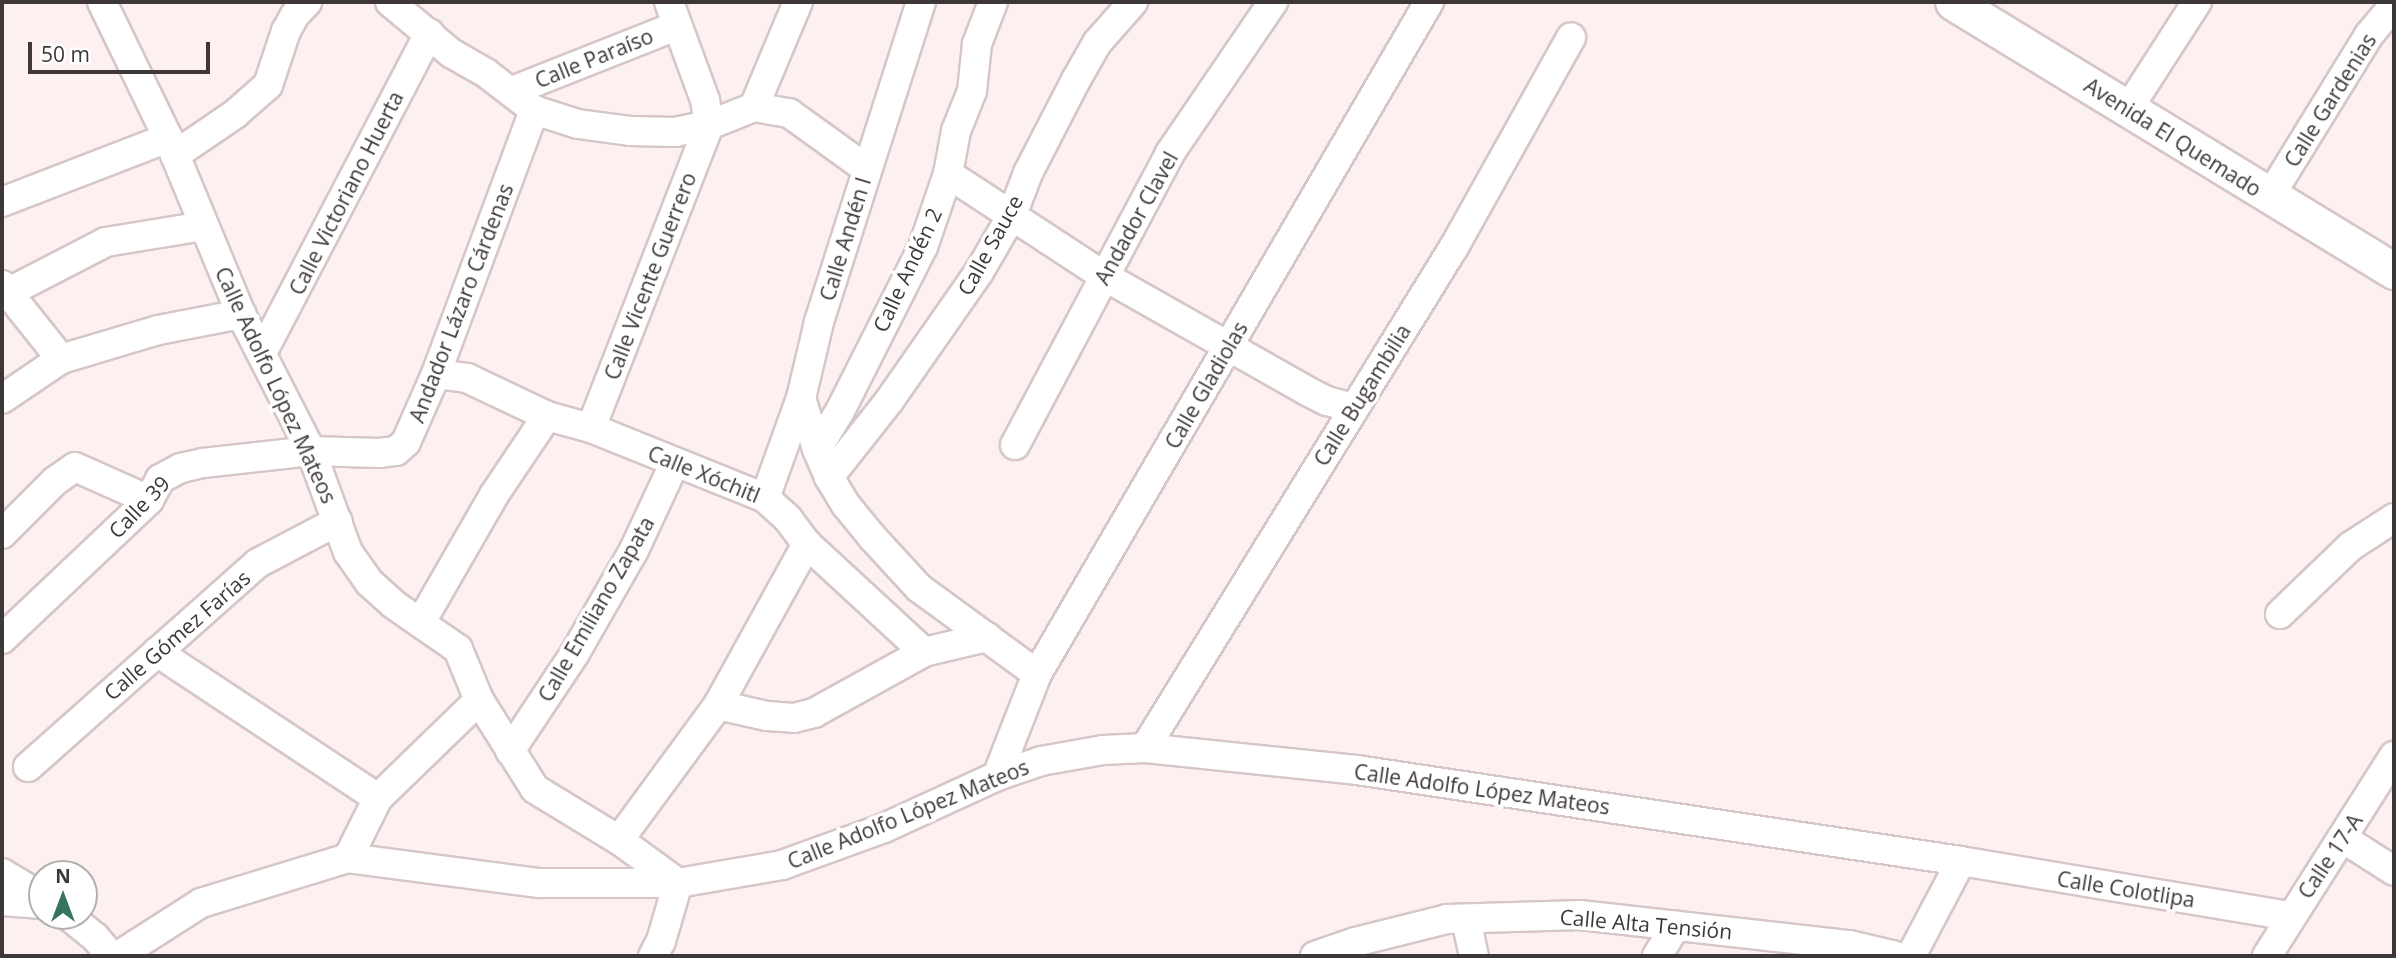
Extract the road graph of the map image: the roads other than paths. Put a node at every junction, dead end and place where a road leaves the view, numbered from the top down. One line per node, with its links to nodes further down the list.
1 (102, 2): 21 (street, Calle Adolfo López Mateos)
2 (307, 2): 21 (street)
3 (390, 2): 14 (street)
4 (798, 2): 17 (street)
5 (921, 2): 22 (street, Calle Andén I)
6 (993, 2): 23 (street, Calle Andén 2)
7 (1133, 2): 26 (street, Calle Sauce)
8 (1273, 2): 29 (street, Andador Clavel)
9 (1429, 2): 32 (street, Calle Gladiolas)
10 (1953, 2): 18 (main road, Avenida El Quemado)
11 (2197, 2): 18 (street)
12 (2394, 5): 24 (street, Calle Gardenias)
13 (672, 14): 16 (street, Calle Paraíso); 20 (street)
14 (429, 33): 16 (street); 33 (street, Calle Victoriano Huerta)
15 (1571, 38): 38 (street, Calle Bugambilia)
16 (512, 91): 19 (street)
17 (754, 107): 20 (street); 22 (street)
18 (2129, 109): 24 (main road, Avenida El Quemado)
19 (534, 110): 20 (street); 35 (street, Andador Lázaro Cárdenas)
20 (709, 125): 40 (street, Calle Vicente Guerrero)
21 (172, 147): 25 (street); 27 (street, Calle Adolfo López Mateos)
22 (867, 169): 36 (street, Calle Andén I)
23 (948, 174): 26 (street); 42 (street, Calle Andén 2)
24 (2270, 196): 28 (main road, Avenida El Quemado)
25 (2, 202)
26 (1012, 215): 29 (street); 45 (street, Calle Sauce)
27 (204, 226): 30 (street); 31 (street, Calle Adolfo López Mateos)
28 (2394, 271)
29 (1104, 276): 32 (street); 41 (street, Andador Clavel)
30 (5, 289): 34 (street)
31 (241, 314): 33 (street, Calle Adolfo López Mateos); 34 (street)
32 (1229, 347): 38 (street); 58 (street, Calle Gladiolas)
33 (262, 353): 43 (street, Calle Adolfo López Mateos)
34 (61, 359): 37 (street)
35 (436, 374): 39 (street, Calle Xóchitl); 43 (street, Andador Lázaro Cárdenas)
36 (801, 398): 42 (street); 46 (street, Calle Andén I)
37 (2, 399)
38 (1354, 408): 61 (street, Calle Bugambilia)
39 (547, 416): 40 (street, Calle Xóchitl); 53 (street)
40 (591, 428): 44 (street, Calle Xóchitl)
41 (1016, 445)
42 (817, 449): 45 (street)
43 (311, 452): 47 (street, Calle 39); 49 (street, Calle Adolfo López Mateos)
44 (676, 462): 46 (street, Calle Xóchitl); 62 (street, Calle Emiliano Zapata)
45 (829, 477): 54 (street)
46 (765, 498): 51 (street, Calle Xóchitl)
47 (149, 500): 50 (street); 55 (street, Calle 39)
48 (2394, 518): 52 (street)
49 (338, 521): 53 (street, Calle Adolfo López Mateos); 56 (street, Calle Gómez Farías)
50 (2, 534)
51 (807, 544): 57 (street, Calle Xóchitl); 60 (street)
52 (2280, 614)
53 (421, 622): 59 (street, Calle Adolfo López Mateos)
54 (987, 637): 57 (street); 58 (street)
55 (2, 639)
56 (157, 652): 64 (street, Calle Gómez Farías); 66 (street)
57 (924, 652): 60 (street)
58 (1037, 674): 65 (street, Calle Gladiolas)
59 (479, 700): 62 (street, Calle Adolfo López Mateos); 66 (street)
60 (718, 705): 68 (street)
61 (1145, 748): 65 (street, Calle Adolfo López Mateos); 70 (street, Calle Adolfo López Mateos)
62 (510, 751): 68 (street, Calle Adolfo López Mateos)
63 (2394, 756): 67 (street, Calle 17-A)
64 (28, 767)
65 (997, 776): 73 (street, Calle Adolfo López Mateos)
66 (378, 798): 69 (street)
67 (2344, 839): 71 (street); 77 (street, Calle 17-A)
68 (619, 840): 73 (street, Calle Adolfo López Mateos)
69 (348, 858): 73 (street); 82 (street)
70 (1961, 861): 77 (street, Calle Colotlipa); 88 (street)
71 (2394, 871)
72 (2, 873): 74 (street)
73 (678, 883): 83 (street)
74 (28, 889)
75 (2, 901): 76 (street)
76 (28, 903)
77 (2290, 916): 89 (street, Calle 17-A)
78 (1466, 919): 79 (street, Calle Alta Tensión); 84 (street, Calle Alta Tensión); 85 (street)
79 (1676, 926): 86 (street); 87 (street, Calle Alta Tensión)
80 (86, 930): 81 (street)
81 (111, 956)
82 (118, 956)
83 (653, 956)
84 (1315, 956)
85 (1474, 956)
86 (1657, 956)
87 (1896, 956)
88 (1911, 956)
89 (2267, 956)

